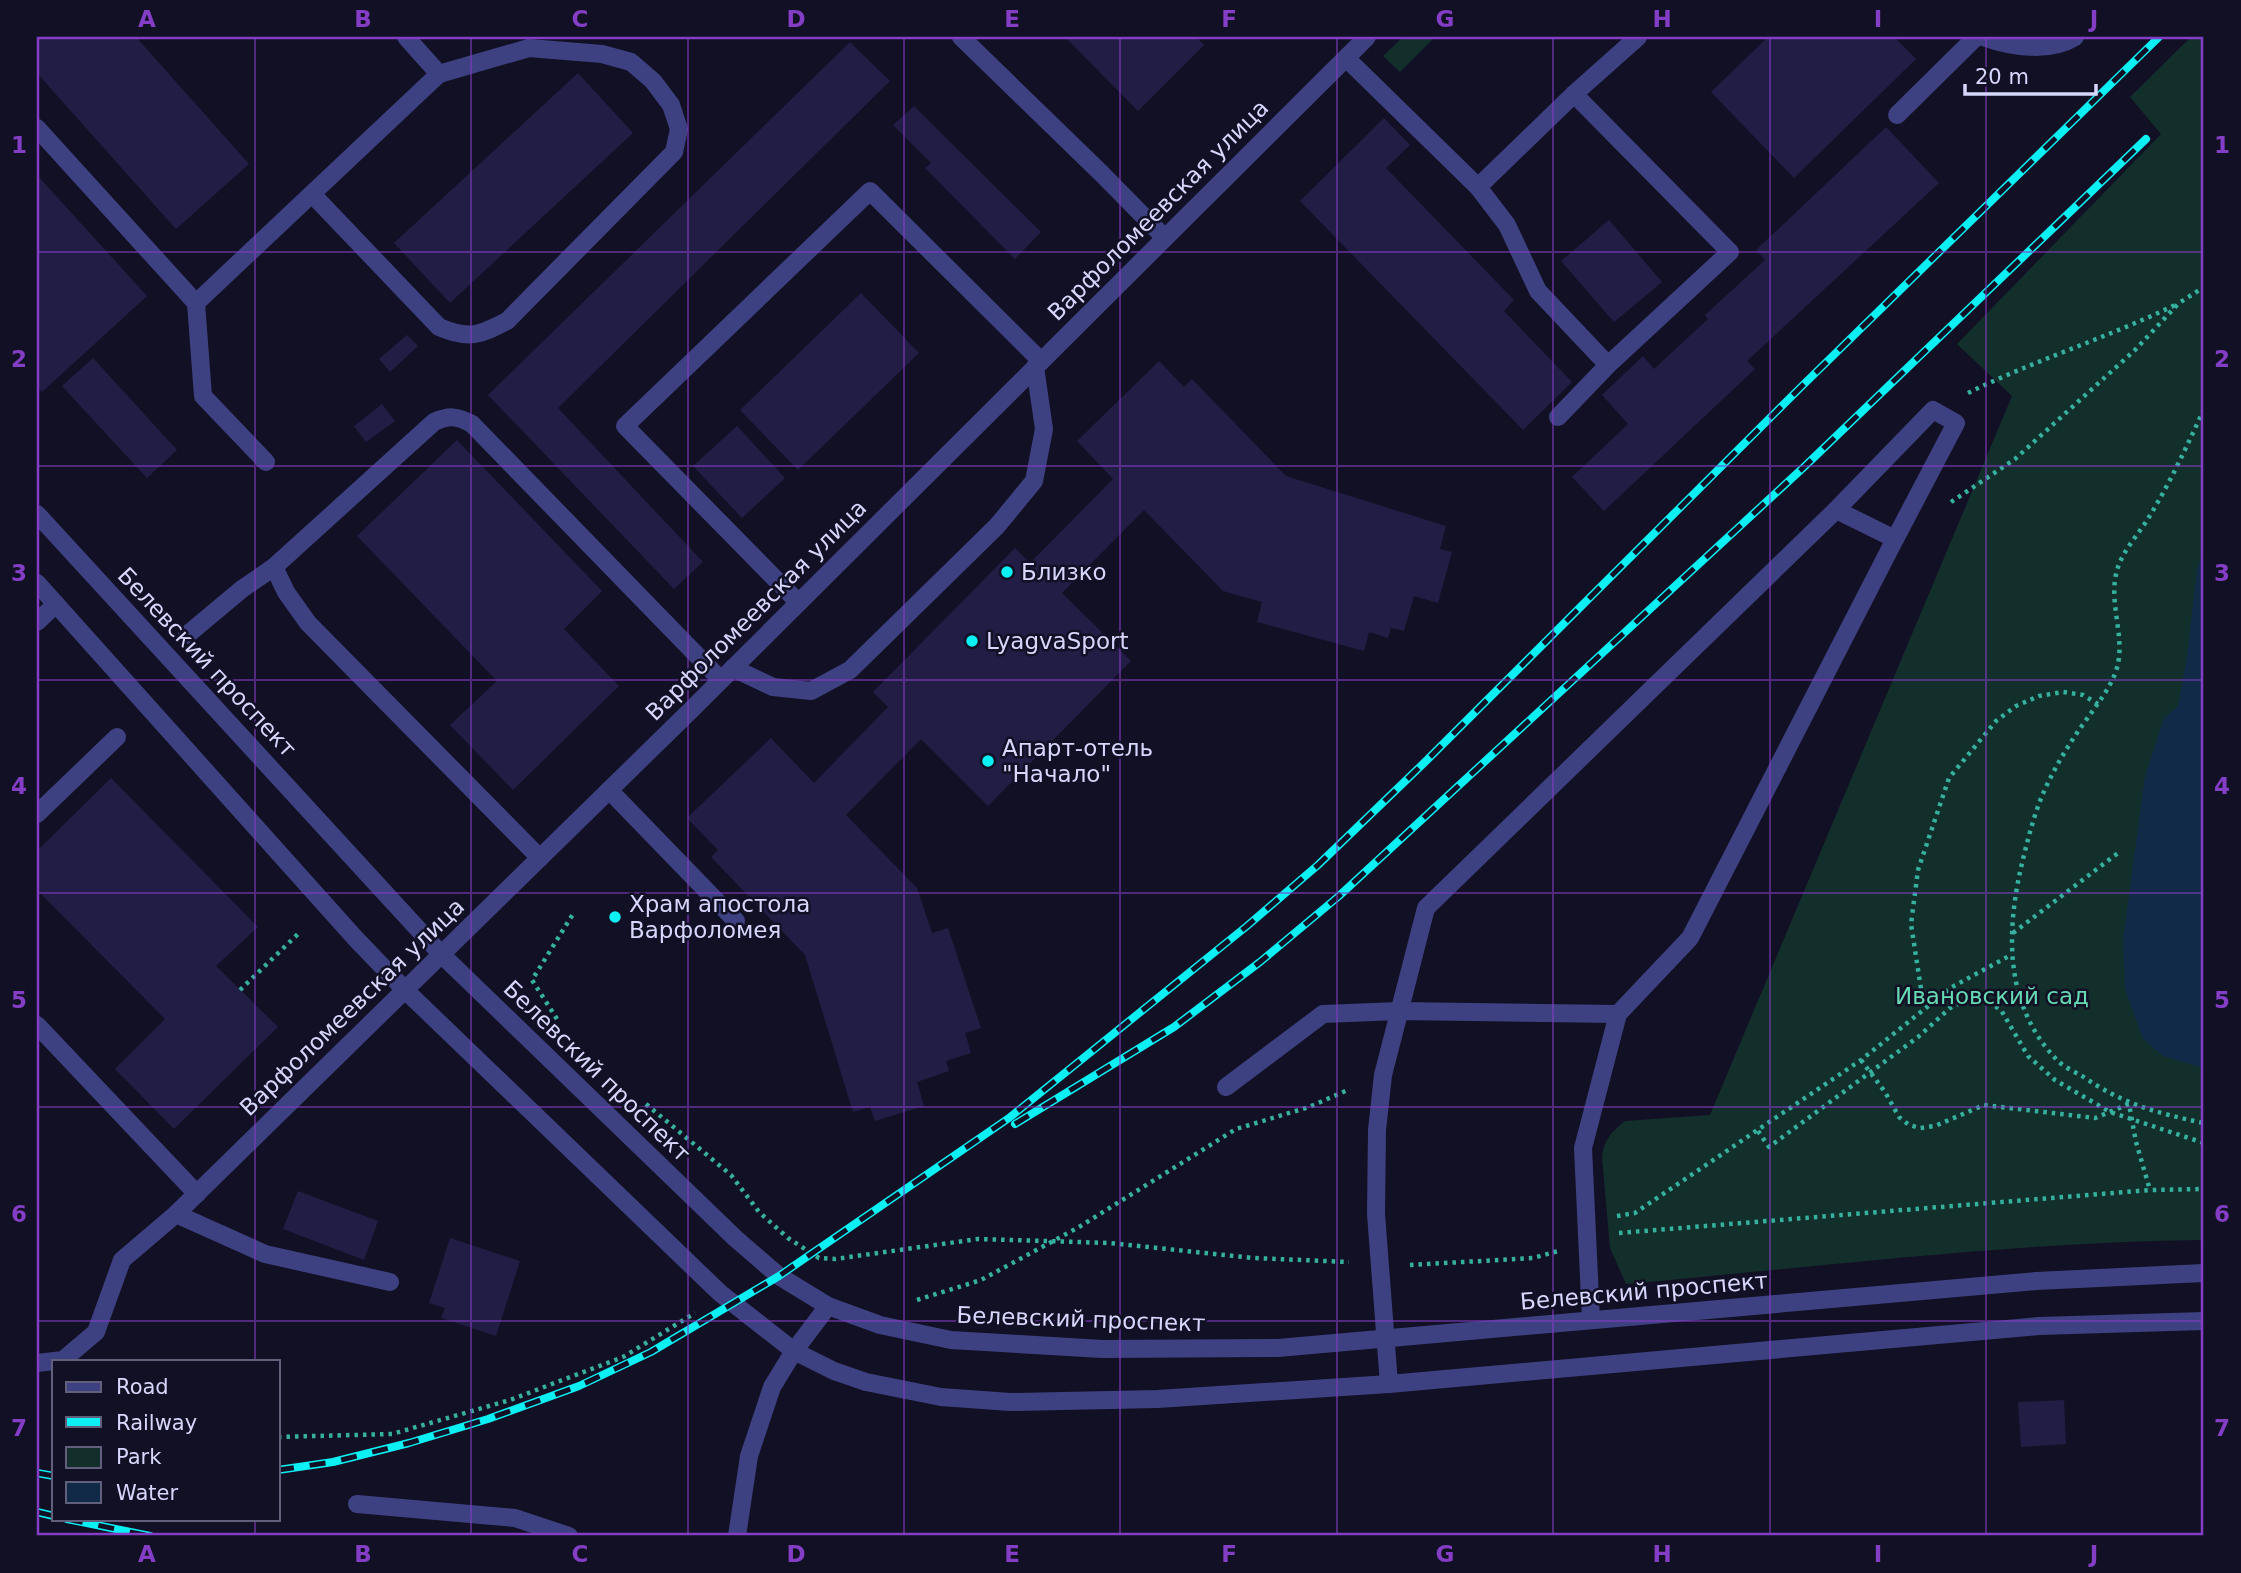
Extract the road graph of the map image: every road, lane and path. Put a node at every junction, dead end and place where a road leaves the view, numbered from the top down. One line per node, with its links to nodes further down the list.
1 (406, 37): 9 (street)
2 (961, 37): 15 (street)
3 (1367, 37): 8 (street, Варфоломеевская улица)
4 (1638, 37): 10 (street)
5 (1976, 37): 11 (street)
6 (1983, 37): 7 (street)
7 (2075, 37)
8 (1346, 58): 13 (street); 15 (street, Варфоломеевская улица)
9 (439, 74): 14 (street); 14 (street)
10 (1574, 94): 13 (street); 20 (street)
11 (1897, 115)
12 (37, 128): 17 (street)
13 (1478, 187): 20 (street)
14 (312, 194): 17 (street)
15 (1165, 238): 19 (street, Варфоломеевская улица)
16 (2204, 287): 18 (path)
17 (196, 303): 24 (street)
18 (2179, 303): 22 (path); 25 (path)
19 (1038, 364): 31 (street, Варфоломеевская улица); 31 (street); 35 (street)
20 (1608, 365): 23 (street)
21 (2204, 409): 36 (path)
22 (1933, 410): 26 (street); 28 (street)
23 (1558, 417)
24 (266, 462)
25 (1950, 503)
26 (1836, 510): 28 (street); 51 (street)
27 (37, 514): 46 (street, Белевский проспект)
28 (1895, 539): 52 (street)
29 (274, 567): 34 (street); 35 (street); 41 (street)
30 (37, 583): 32 (street)
31 (798, 602): 35 (street, Варфоломеевская улица)
32 (56, 604): 33 (street); 49 (street)
33 (37, 622)
34 (187, 635)
35 (727, 674): 38 (street, Варфоломеевская улица)
36 (2098, 704): 45 (path); 50 (path)
37 (117, 737): 39 (street)
38 (609, 790): 41 (street, Варфоломеевская улица); 43 (street)
39 (37, 814)
40 (2118, 853): 45 (path)
41 (540, 858): 46 (street, Варфоломеевская улица)
42 (573, 914): 53 (path)
43 (736, 921)
44 (300, 932): 48 (path)
45 (2012, 934): 47 (path)
46 (441, 954): 49 (street, Варфоломеевская улица); 77 (street, Белевский проспект)
47 (2011, 955): 50 (path); 60 (path)
48 (240, 990)
49 (405, 990): 68 (street, Варфоломеевская улица); 75 (street)
50 (1931, 1002): 55 (path)
51 (1399, 1011): 52 (street); 57 (street); 58 (street)
52 (1618, 1014): 70 (street)
53 (559, 1022)
54 (37, 1025): 68 (street)
55 (1861, 1059): 56 (path); 64 (path)
56 (1871, 1073): 61 (path); 61 (path); 64 (path)
57 (1383, 1075): 71 (path); 72 (street)
58 (1226, 1087)
59 (640, 1099): 71 (path)
60 (2129, 1104): 61 (path); 62 (path); 63 (path)
61 (2110, 1112): 62 (path)
62 (2132, 1121): 65 (path); 67 (path)
63 (2204, 1123)
64 (1758, 1131): 70 (path)
65 (2204, 1143)
66 (2204, 1189): 67 (path)
67 (2150, 1190): 70 (path)
68 (197, 1194): 69 (street, Варфоломеевская улица)
69 (176, 1214): 74 (street); 82 (street, Варфоломеевская улица)
70 (1587, 1229): 72 (path); 78 (street)
71 (1053, 1240): 72 (path); 76 (path)
72 (1380, 1264): 80 (street)
73 (2204, 1273): 78 (street, Белевский проспект)
74 (390, 1282)
75 (720, 1293): 81 (street); 84 (path)
76 (916, 1300)
77 (828, 1306): 80 (street, Белевский проспект); 81 (street)
78 (1591, 1320): 80 (street, Белевский проспект)
79 (2204, 1321): 83 (street)
80 (1387, 1339): 83 (street)
81 (794, 1351): 83 (street); 87 (street)
82 (63, 1360)
83 (1389, 1384)
84 (280, 1437)
85 (358, 1504): 86 (street)
86 (569, 1536)
87 (737, 1536)

